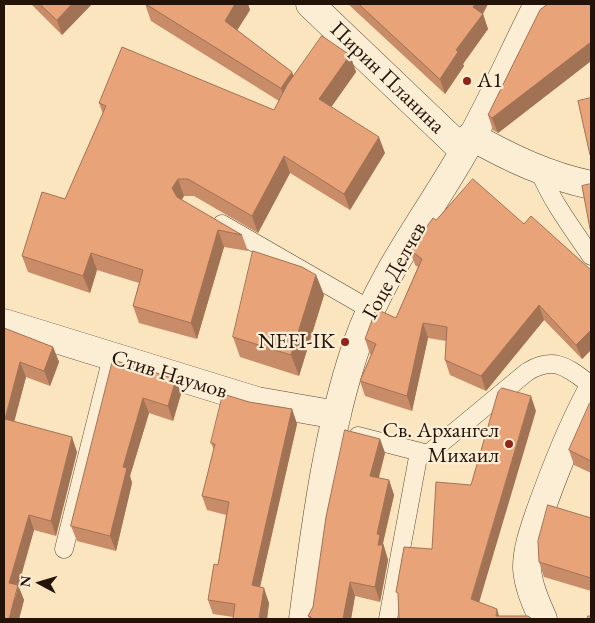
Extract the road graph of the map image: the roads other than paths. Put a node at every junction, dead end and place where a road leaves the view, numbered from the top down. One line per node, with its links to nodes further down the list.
1 (310, 4): 3 (street, Пирин Планина)
2 (538, 4): 3 (street, Гоце Делчев)
3 (468, 144): 4 (street, Пирин Планина); 8 (street, Гоце Делчев)
4 (539, 170): 5 (street, Пирин Планина); 7 (lane)
5 (591, 185)
6 (207, 215): 8 (lane)
7 (591, 256)
8 (371, 310): 13 (street, Гоце Делчев)
9 (4, 324): 10 (street, Стив Наумов)
10 (112, 357): 13 (street, Стив Наумов); 15 (lane)
11 (591, 386): 14 (lane)
12 (591, 392): 18 (street)
13 (336, 422): 14 (lane); 16 (street, Гоце Делчев)
14 (419, 452): 17 (lane)
15 (64, 549)
16 (303, 619)
17 (388, 619)
18 (542, 619)

